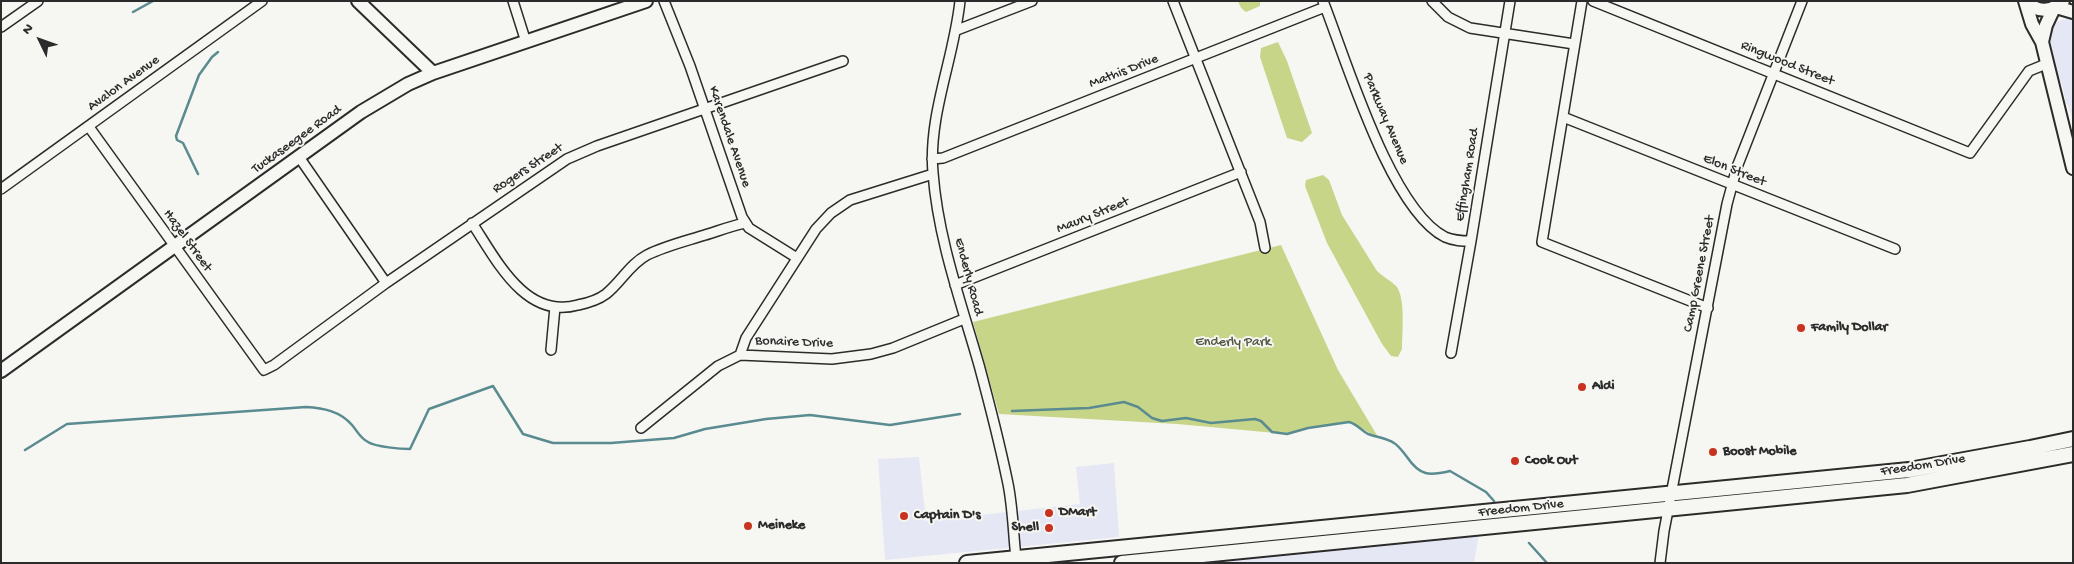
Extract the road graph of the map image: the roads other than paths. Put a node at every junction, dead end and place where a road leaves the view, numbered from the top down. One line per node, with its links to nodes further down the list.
1 (38, 1): 20 (street)
2 (262, 1): 33 (street, Avalon Avenue)
3 (358, 1): 29 (main road)
4 (512, 1): 23 (street)
5 (646, 1): 23 (main road, Tuckaseegee Road)
6 (664, 1): 31 (street, Karendale Avenue)
7 (960, 1): 21 (street, Enderly Road)
8 (1032, 1): 21 (street)
9 (1173, 1): 26 (street)
10 (1432, 1): 22 (street)
11 (1510, 1): 22 (street, Effingham Road)
12 (1582, 1): 25 (street)
13 (1593, 1): 30 (street, Ringwood Street)
14 (1802, 1): 30 (street, Camp Greene Street)
15 (2026, 1): 17 (main road); 24 (main road)
16 (1324, 4): 26 (street, Mathis Drive); 43 (street, Parkway Avenue)
17 (2058, 6): 18 (main road); 24 (main road)
18 (2073, 12)
19 (1, 14): 20 (street)
20 (4, 25)
21 (957, 30): 35 (street, Enderly Road)
22 (1505, 34): 25 (street); 43 (street, Effingham Road)
23 (526, 42): 29 (main road, Tuckaseegee Road)
24 (2042, 42): 28 (main road)
25 (1574, 44): 32 (street)
26 (1196, 58): 35 (street, Mathis Drive); 37 (street)
27 (844, 61): 31 (street, Rogers Street)
28 (2046, 64): 30 (street, Ringwood Street); 36 (main road)
29 (433, 73): 34 (main road, Tuckaseegee Road)
30 (1774, 73): 39 (street, Camp Greene Street)
31 (705, 109): 41 (street, Karendale Avenue); 42 (street, Rogers Street)
32 (1563, 117): 39 (street, Elon Street); 51 (street)
33 (89, 127): 40 (street, Avalon Avenue); 44 (street, Hazel Street)
34 (299, 157): 44 (main road, Tuckaseegee Road); 48 (street)
35 (932, 159): 38 (street, Enderly Road)
36 (2073, 168)
37 (1242, 172): 45 (street); 49 (street, Maury Street)
38 (933, 174): 47 (street); 49 (street, Enderly Road)
39 (1732, 185): 46 (street, Elon Street); 51 (street, Camp Greene Street)
40 (1, 189)
41 (745, 222): 47 (street); 50 (street)
42 (472, 223): 48 (street, Rogers Street); 50 (street)
43 (1472, 241): 54 (street, Effingham Road)
44 (174, 246): 56 (street, Hazel Street); 57 (main road, Tuckaseegee Road)
45 (1265, 248)
46 (1895, 249)
47 (797, 258): 55 (street)
48 (386, 283): 56 (street, Rogers Street)
49 (955, 284): 52 (street, Enderly Road)
50 (555, 307): 53 (street)
51 (1708, 308): 61 (street, Camp Greene Street)
52 (964, 319): 55 (street, Bonaire Drive); 66 (street, Enderly Road)
53 (551, 350)
54 (1451, 353)
55 (740, 355): 58 (street, Bonaire Drive)
56 (264, 370)
57 (1, 372)
58 (640, 428)
59 (2073, 438): 61 (main road, Freedom Drive)
60 (2073, 454): 62 (main road, Freedom Drive)
61 (1672, 494): 62 (street, Camp Greene Street); 63 (main road, Freedom Drive)
62 (1669, 510): 65 (main road, Freedom Drive); 70 (street, Camp Greene Street)
63 (1399, 520): 64 (main road, Freedom Drive); 65 (main road)
64 (1197, 540): 66 (main road, Freedom Drive); 68 (main road)
65 (1344, 541): 69 (main road, Freedom Drive)
66 (1016, 558): 67 (main road, Freedom Drive)
67 (966, 563)
68 (1118, 563)
69 (1122, 563)
70 (1660, 563)

